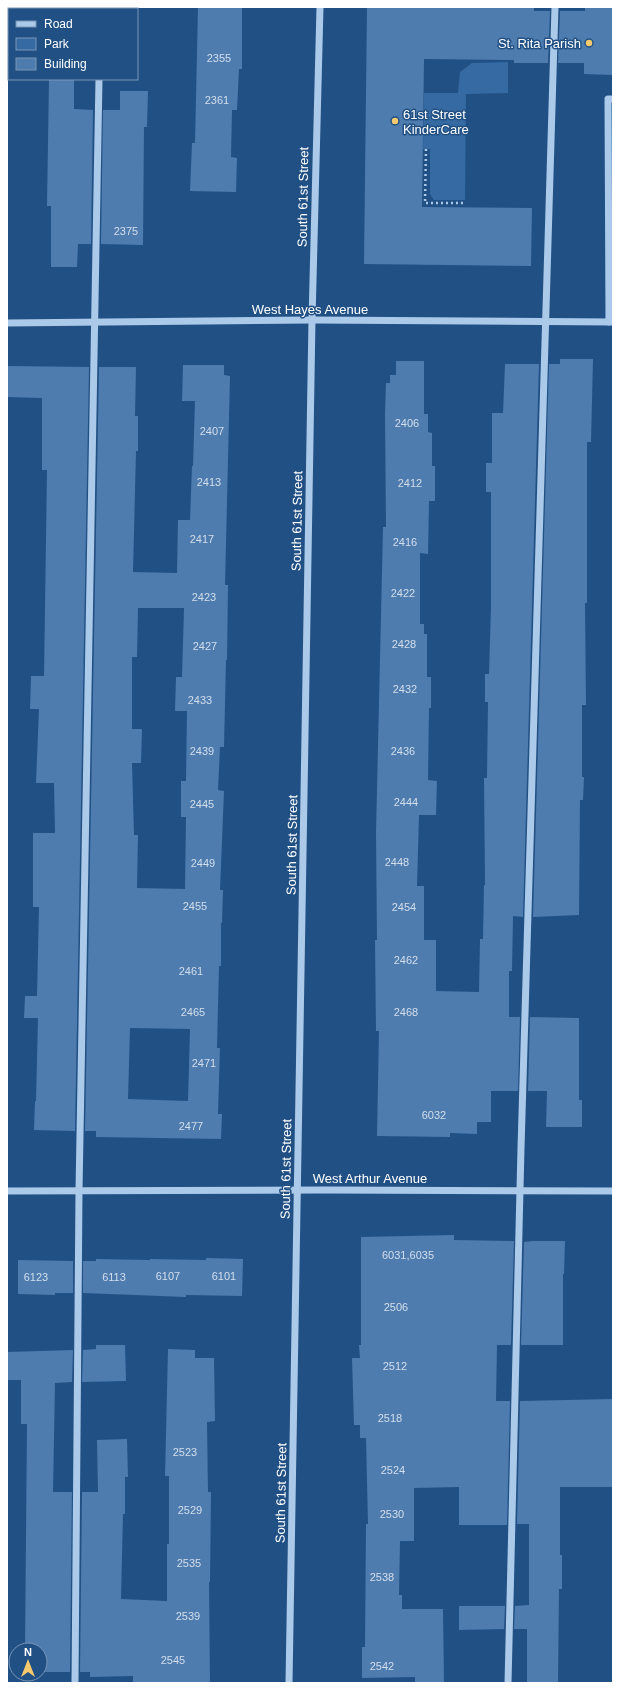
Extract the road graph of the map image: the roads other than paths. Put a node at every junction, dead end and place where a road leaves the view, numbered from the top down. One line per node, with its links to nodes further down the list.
1 (320, 7): 6 (street, South 61st Street)
2 (555, 7): 7 (street)
3 (99, 80): 10 (street)
4 (613, 99): 5 (street)
5 (611, 233): 8 (street)
6 (312, 320): 7 (street, West Hayes Avenue); 10 (street, West Hayes Avenue); 11 (street, South 61st Street)
7 (546, 321): 8 (street, West Hayes Avenue); 15 (street)
8 (611, 322)
9 (7, 323): 10 (street, West Hayes Avenue)
10 (94, 323): 13 (street)
11 (298, 1190): 13 (street, West Arthur Avenue); 15 (street, West Arthur Avenue); 17 (street, South 61st Street)
12 (7, 1191): 13 (street, West Arthur Avenue)
13 (79, 1191): 16 (street)
14 (613, 1191): 15 (street, West Arthur Avenue)
15 (520, 1192): 18 (street)
16 (75, 1683)
17 (289, 1683)
18 (508, 1683)

